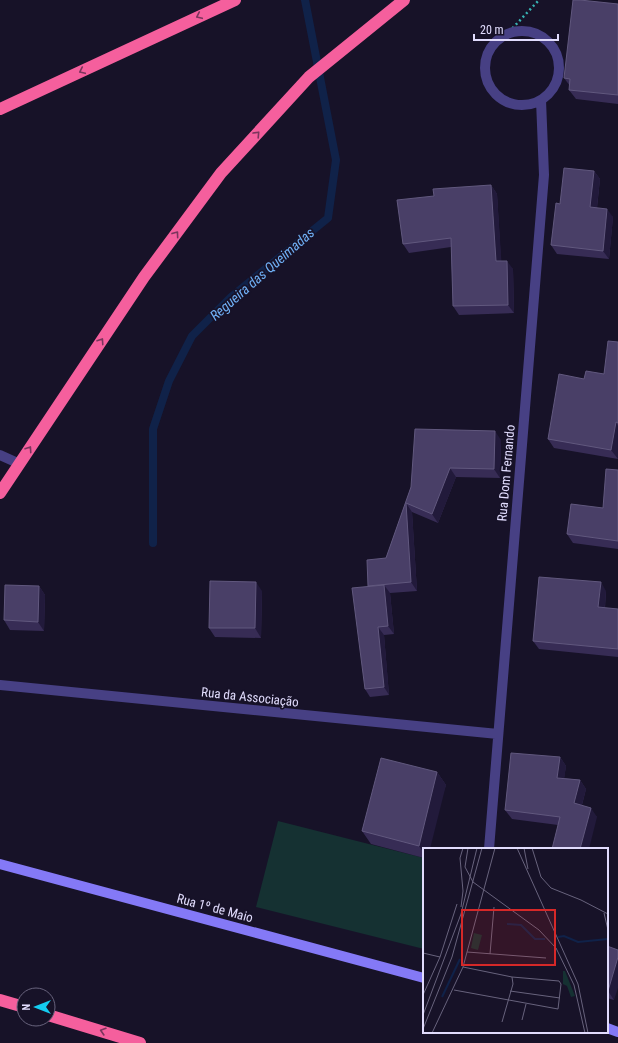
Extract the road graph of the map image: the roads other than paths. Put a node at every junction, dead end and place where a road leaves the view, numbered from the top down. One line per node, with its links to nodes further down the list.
1 (235, 0): 4 (highway, one-way to 4)
2 (404, 0): 6 (highway, one-way to 2)
3 (541, 100): 3 (street); 9 (street, Rua Dom Fernando)
4 (0, 109)
5 (0, 455): 6 (street)
6 (20, 464): 7 (highway)
7 (0, 494)
8 (0, 685): 9 (street, Rua da Associação)
9 (498, 734): 10 (street, Rua Dom Fernando)
10 (489, 848)
11 (0, 864): 12 (street, Rua 1º de Maio)
12 (423, 978)
13 (0, 1000): 14 (highway)
14 (16, 1005)
15 (56, 1017): 18 (highway, one-way to 15)
16 (608, 1028): 17 (street)
17 (618, 1032)
18 (140, 1043)

